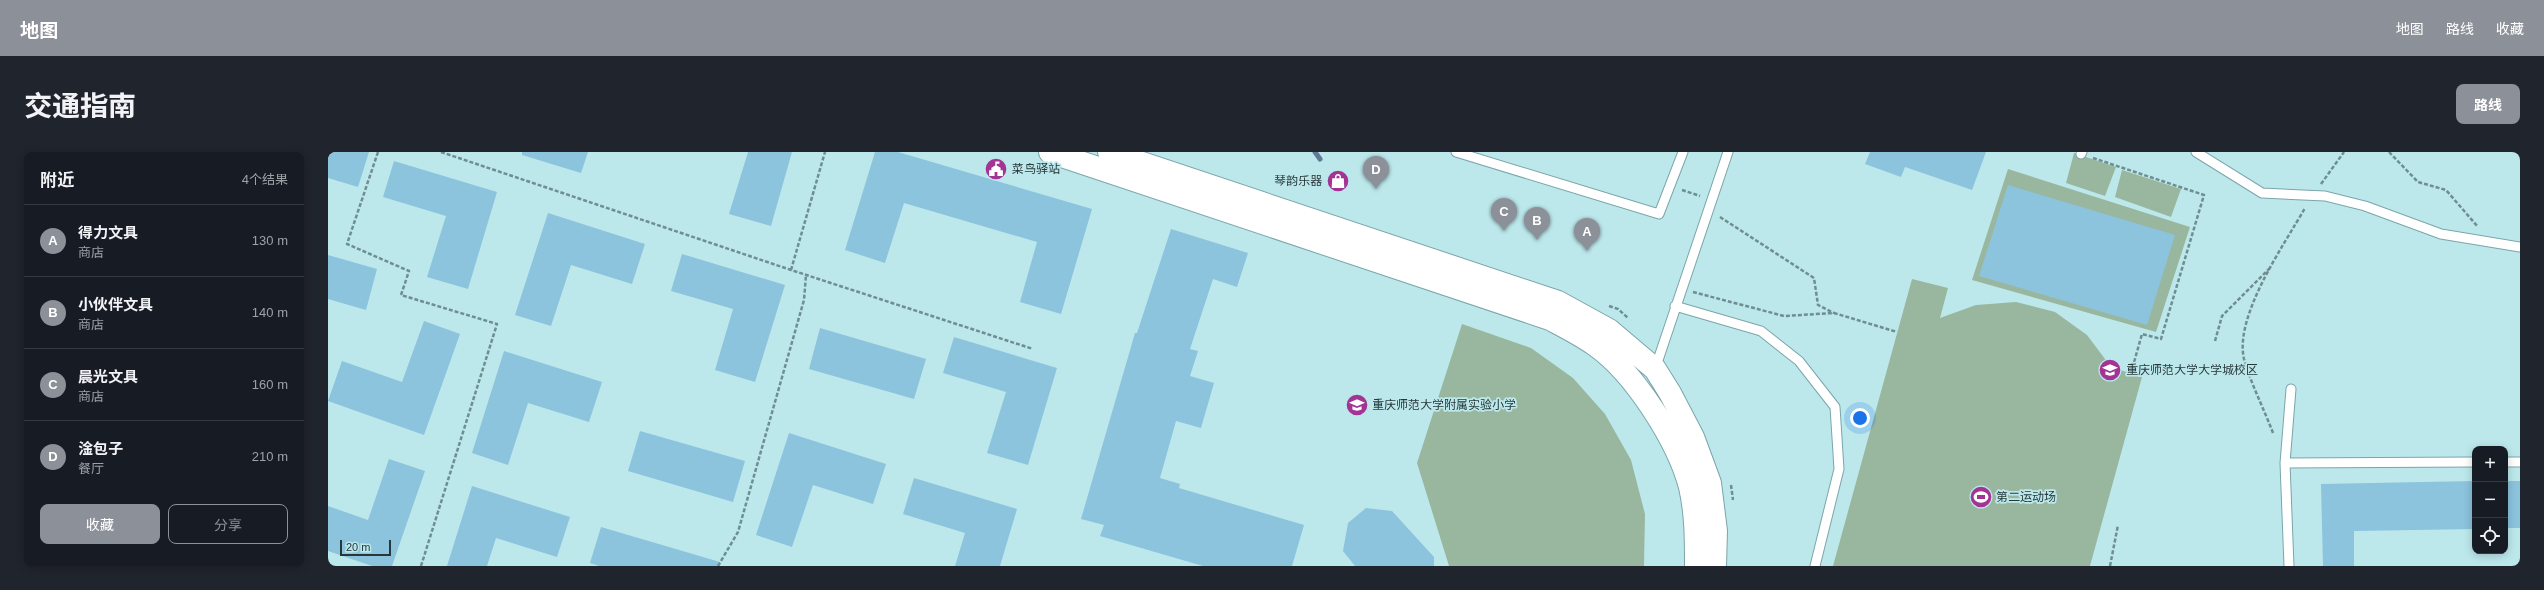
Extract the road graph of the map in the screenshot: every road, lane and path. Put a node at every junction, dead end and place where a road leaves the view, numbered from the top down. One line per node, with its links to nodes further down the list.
1 (378, 152): 36 (path)
2 (441, 152): 19 (path)
3 (825, 152): 19 (path)
4 (1050, 152): 38 (street)
5 (1109, 152): 27 (street)
6 (1456, 152): 13 (lane)
7 (1683, 152): 13 (lane)
8 (1728, 152): 15 (lane)
9 (2196, 152): 14 (lane)
10 (2344, 152): 14 (path)
11 (2389, 152): 16 (path)
12 (2082, 153): 28 (path)
13 (1670, 186): 15 (path)
14 (2312, 196): 16 (lane); 18 (path)
15 (1712, 200): 21 (lane); 23 (path)
16 (2491, 242): 17 (lane)
17 (2520, 248)
18 (2273, 264): 25 (path); 30 (path)
19 (791, 270): 20 (path)
20 (806, 275): 26 (path); 37 (path)
21 (1681, 288): 22 (lane); 23 (path)
22 (1675, 306): 27 (lane); 40 (lane)
23 (1834, 313): 24 (path)
24 (1897, 332)
25 (2215, 341)
26 (1032, 349)
27 (1655, 369): 39 (street)
28 (2131, 373)
29 (2291, 389): 34 (lane)
30 (2274, 435)
31 (2472, 462): 34 (lane)
32 (2508, 462): 33 (lane)
33 (2520, 462)
34 (2285, 463): 42 (lane)
35 (2118, 525): 41 (path)
36 (421, 566)
37 (718, 566)
38 (1696, 566)
39 (1715, 566)
40 (1815, 566)
41 (2110, 566)
42 (2289, 566)

